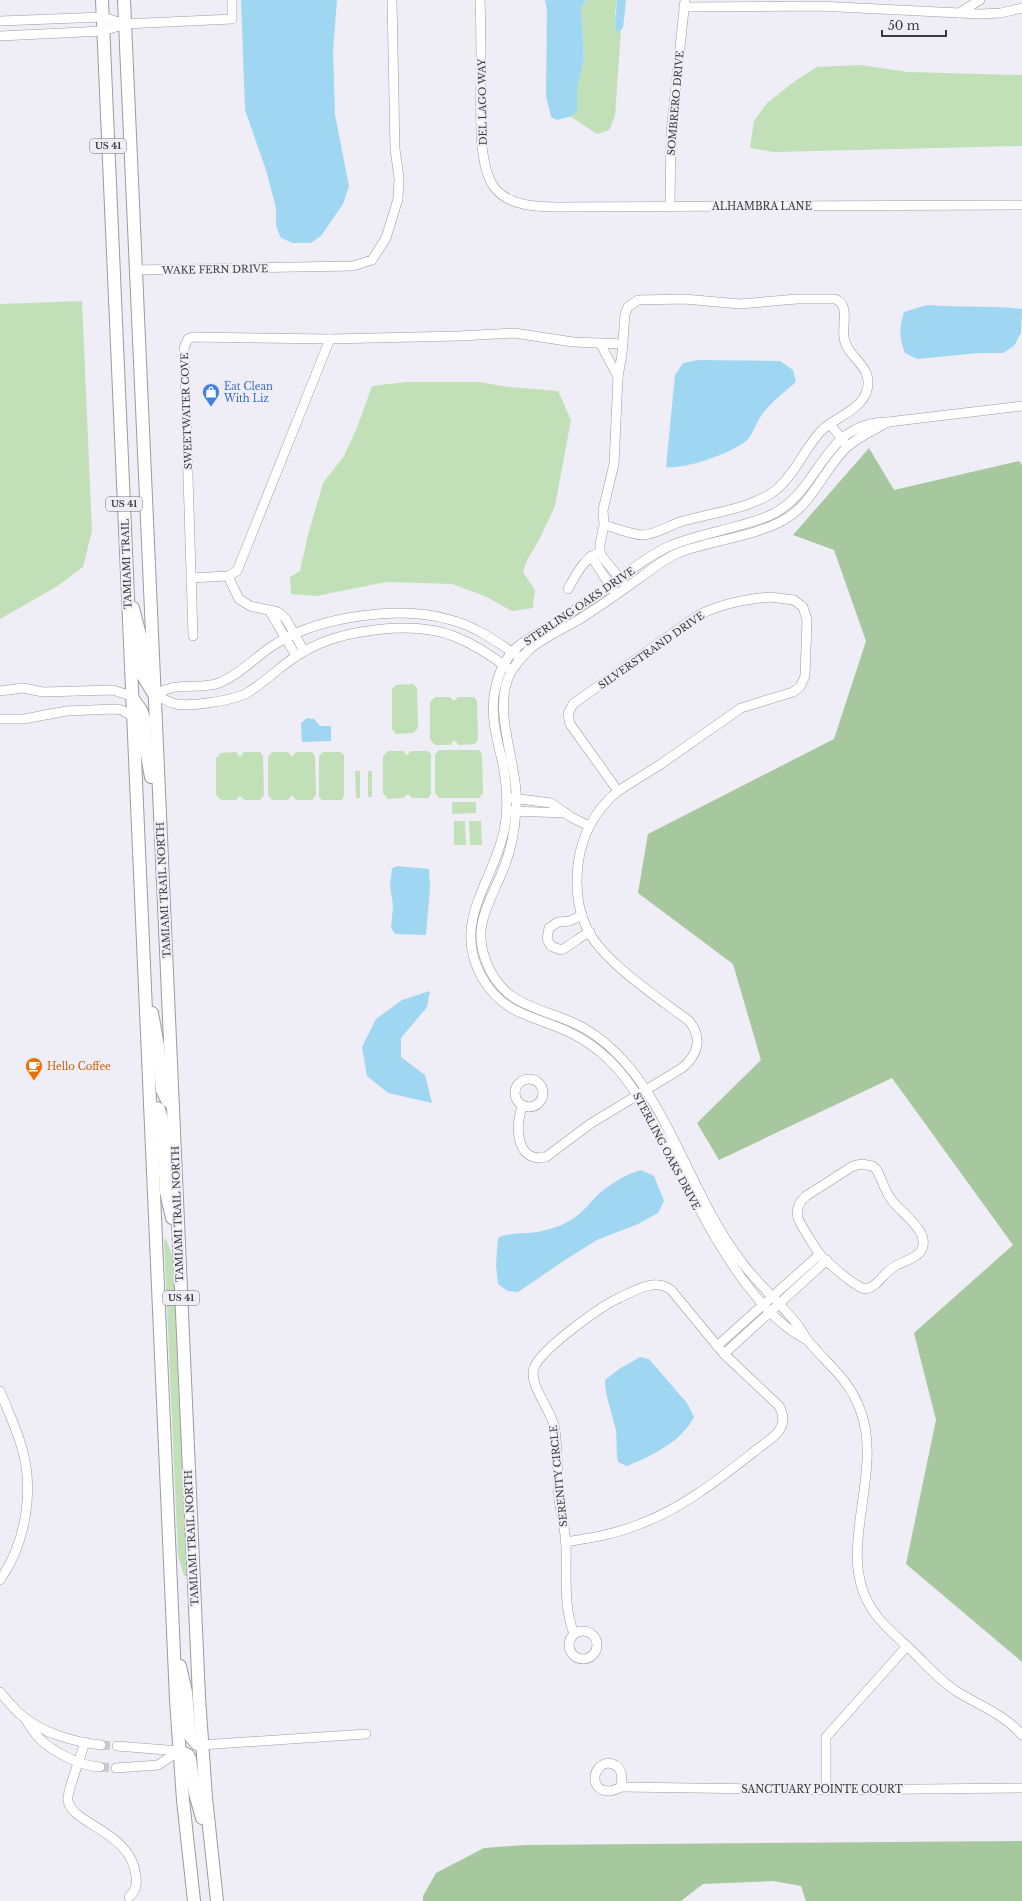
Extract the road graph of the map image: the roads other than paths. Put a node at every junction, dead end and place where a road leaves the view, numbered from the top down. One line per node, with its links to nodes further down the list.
1 (102, 0): 11 (main road, US 41)
2 (124, 0): 13 (main road, US 41)
3 (232, 0): 13 (street)
4 (392, 0): 19 (street, WAKE FERN DRIVE)
5 (480, 0): 16 (street, DEL LAGO WAY)
6 (980, 0): 10 (street)
7 (818, 3): 8 (street); 10 (street)
8 (684, 4): 18 (street, SOMBRERO DRIVE)
9 (1018, 5): 10 (street)
10 (959, 14)
11 (103, 16): 12 (street); 13 (street); 14 (main road, US 41)
12 (0, 21)
13 (125, 24): 14 (street); 19 (main road, US 41)
14 (103, 31): 15 (street); 33 (main road, TAMIAMI TRAIL / US 41)
15 (0, 36)
16 (504, 196): 18 (street, ALHAMBRA LANE)
17 (1022, 205): 18 (street, ALHAMBRA LANE)
18 (670, 207)
19 (136, 270): 48 (main road, US 41)
20 (330, 339): 21 (street, SWEETWATER COVE); 30 (street); 31 (street, SWEETWATER COVE)
21 (600, 343): 22 (street, SWEETWATER COVE); 23 (street)
22 (623, 344): 23 (street); 25 (street)
23 (618, 377): 27 (street)
24 (1022, 406): 26 (street, STERLING OAKS DRIVE)
25 (830, 424): 26 (street); 27 (street)
26 (844, 442): 32 (street, STERLING OAKS DRIVE); 35 (street, STERLING OAKS DRIVE)
27 (604, 525): 28 (street)
28 (600, 552): 29 (street); 32 (street)
29 (591, 556): 34 (street); 36 (street)
30 (228, 576): 31 (street); 38 (street)
31 (191, 578): 40 (street, SWEETWATER COVE)
32 (620, 579): 34 (street, STERLING OAKS DRIVE); 35 (street)
33 (127, 580): 48 (main road); 49 (main road, TAMIAMI TRAIL / US 41)
34 (610, 586): 37 (street); 42 (street, STERLING OAKS DRIVE)
35 (626, 587): 37 (street, STERLING OAKS DRIVE)
36 (568, 589)
37 (616, 595): 44 (street, STERLING OAKS DRIVE)
38 (269, 610): 39 (street); 41 (street)
39 (295, 634): 41 (street); 42 (street); 43 (street)
40 (193, 636)
41 (285, 639): 43 (street); 48 (street)
42 (512, 652): 44 (street); 45 (street, STERLING OAKS DRIVE)
43 (300, 654): 45 (street); 48 (street)
44 (521, 658): 46 (street, STERLING OAKS DRIVE)
45 (503, 665): 46 (street); 53 (street, STERLING OAKS DRIVE)
46 (511, 671): 54 (street, STERLING OAKS DRIVE)
47 (0, 691): 49 (street)
48 (154, 694): 57 (main road, TAMIAMI TRAIL NORTH / US 41)
49 (132, 696): 50 (main road, TAMIAMI TRAIL / US 41); 57 (main road)
50 (132, 717): 51 (street); 61 (main road, US 41)
51 (0, 719)
52 (618, 791): 52 (street, SILVERSTRAND DRIVE); 58 (street, SILVERSTRAND DRIVE)
53 (507, 797): 54 (street); 55 (street, STERLING OAKS DRIVE)
54 (517, 798): 55 (street, STERLING OAKS DRIVE); 56 (street)
55 (512, 811): 56 (street); 62 (street, STERLING OAKS DRIVE); 63 (street, STERLING OAKS DRIVE)
56 (566, 813): 58 (street)
57 (160, 822): 64 (main road, TAMIAMI TRAIL NORTH / US 41)
58 (589, 826): 59 (street, SILVERSTRAND DRIVE)
59 (582, 915): 60 (street, SILVERSTRAND DRIVE); 60 (street)
60 (590, 932): 62 (street, SILVERSTRAND DRIVE)
61 (144, 970): 64 (main road); 66 (main road, US 41)
62 (646, 1090): 63 (street, SILVERSTRAND DRIVE); 69 (street, STERLING OAKS DRIVE)
63 (637, 1095): 65 (street, SILVERSTRAND DRIVE); 71 (street, STERLING OAKS DRIVE)
64 (172, 1104): 67 (main road, TAMIAMI TRAIL NORTH / US 41)
65 (523, 1105)
66 (150, 1106): 67 (main road); 79 (main road, US 41)
67 (178, 1242): 88 (main road, TAMIAMI TRAIL NORTH / US 41)
68 (823, 1257): 68 (street); 69 (street); 70 (street)
69 (771, 1297): 70 (street, STERLING OAKS DRIVE); 71 (street)
70 (778, 1304): 72 (street); 73 (street, STERLING OAKS DRIVE)
71 (763, 1305): 72 (street, STERLING OAKS DRIVE); 74 (street)
72 (770, 1312): 73 (street, STERLING OAKS DRIVE); 75 (street)
73 (807, 1340): 81 (street, STERLING OAKS DRIVE)
74 (717, 1346): 75 (street, SERENITY CIRCLE); 77 (street, SERENITY CIRCLE)
75 (724, 1354): 77 (street, SERENITY CIRCLE)
76 (0, 1391): 78 (street)
77 (566, 1542): 80 (street, SERENITY CIRCLE)
78 (0, 1580)
79 (173, 1631): 88 (main road); 90 (main road, US 41)
80 (574, 1634)
81 (907, 1646): 85 (street, STERLING OAKS DRIVE); 96 (street)
82 (0, 1692): 83 (street)
83 (24, 1718): 86 (street); 91 (street)
84 (366, 1734): 88 (street)
85 (1022, 1735)
86 (85, 1742): 87 (street); 91 (street)
87 (101, 1745)
88 (201, 1745): 97 (main road, TAMIAMI TRAIL NORTH / US 41)
89 (117, 1746): 90 (street)
90 (179, 1751): 93 (street); 97 (main road); 98 (main road, US 41)
91 (79, 1762): 92 (street); 99 (street)
92 (100, 1767)
93 (116, 1768)
94 (621, 1788): 96 (street, SANCTUARY POINTE COURT)
95 (1022, 1788): 96 (street, SANCTUARY POINTE COURT)
96 (826, 1790)
97 (210, 1844): 102 (main road, TAMIAMI TRAIL NORTH / US 41)
98 (192, 1879): 100 (main road, US 41); 101 (main road)
99 (129, 1897)
100 (194, 1901)
101 (199, 1901)
102 (217, 1901)

